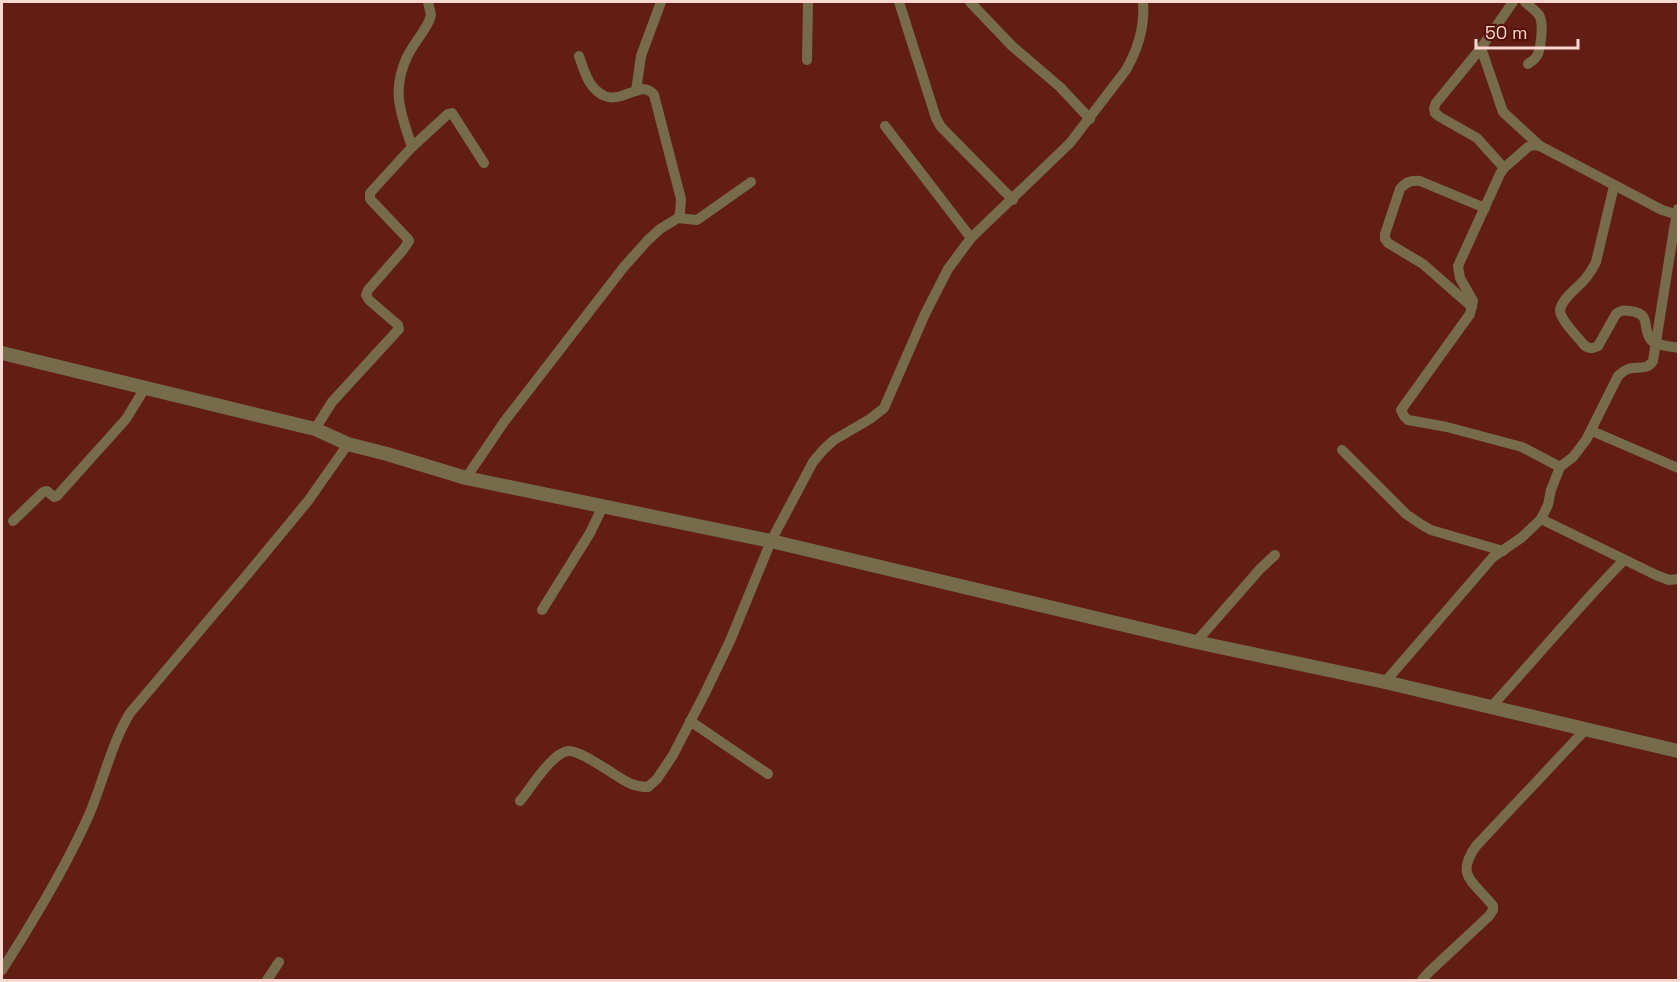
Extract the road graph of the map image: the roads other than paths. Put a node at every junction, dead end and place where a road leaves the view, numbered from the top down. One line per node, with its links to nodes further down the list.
1 (428, 2): 17 (street)
2 (661, 2): 13 (street)
3 (808, 2): 11 (street)
4 (899, 2): 22 (street)
5 (970, 2): 14 (street)
6 (1143, 2): 14 (street)
7 (1513, 2): 9 (street)
8 (1525, 2): 12 (street)
9 (1481, 48): 16 (street); 19 (street)
10 (579, 56): 13 (street)
11 (807, 60)
12 (1528, 64)
13 (636, 91): 25 (street)
14 (1090, 119): 22 (street)
15 (885, 126): 26 (street)
16 (1540, 146): 19 (street); 21 (street)
17 (412, 147): 18 (street); 32 (street)
18 (484, 163)
19 (1504, 168): 23 (street)
20 (751, 182): 25 (street)
21 (1614, 186): 24 (street); 28 (street)
22 (1013, 200): 26 (street)
23 (1485, 208): 27 (street); 27 (street)
24 (1678, 213): 28 (street)
25 (678, 218): 38 (street)
26 (971, 238): 42 (street)
27 (1472, 307): 36 (street)
28 (1655, 343): 29 (street); 33 (street)
29 (1678, 348)
30 (2, 353): 31 (street)
31 (145, 388): 32 (street); 41 (street)
32 (315, 429): 34 (street)
33 (1592, 431): 36 (street); 37 (street)
34 (348, 444): 38 (street); 57 (street)
35 (1342, 450): 43 (street)
36 (1560, 467): 40 (street)
37 (1678, 468)
38 (466, 478): 39 (street)
39 (603, 506): 42 (street); 47 (street)
40 (1541, 519): 43 (street); 45 (street)
41 (13, 521)
42 (771, 541): 48 (street); 51 (street)
43 (1503, 550): 49 (street)
44 (1275, 555): 48 (street)
45 (1624, 560): 46 (street); 50 (street)
46 (1678, 579)
47 (542, 610)
48 (1196, 642): 49 (street)
49 (1385, 682): 50 (street)
50 (1491, 707): 52 (street)
51 (690, 721): 54 (street); 55 (street)
52 (1586, 729): 53 (street); 59 (street)
53 (1678, 751)
54 (768, 774)
55 (520, 801)
56 (279, 962): 58 (street)
57 (2, 970)
58 (267, 981)
59 (1422, 981)

